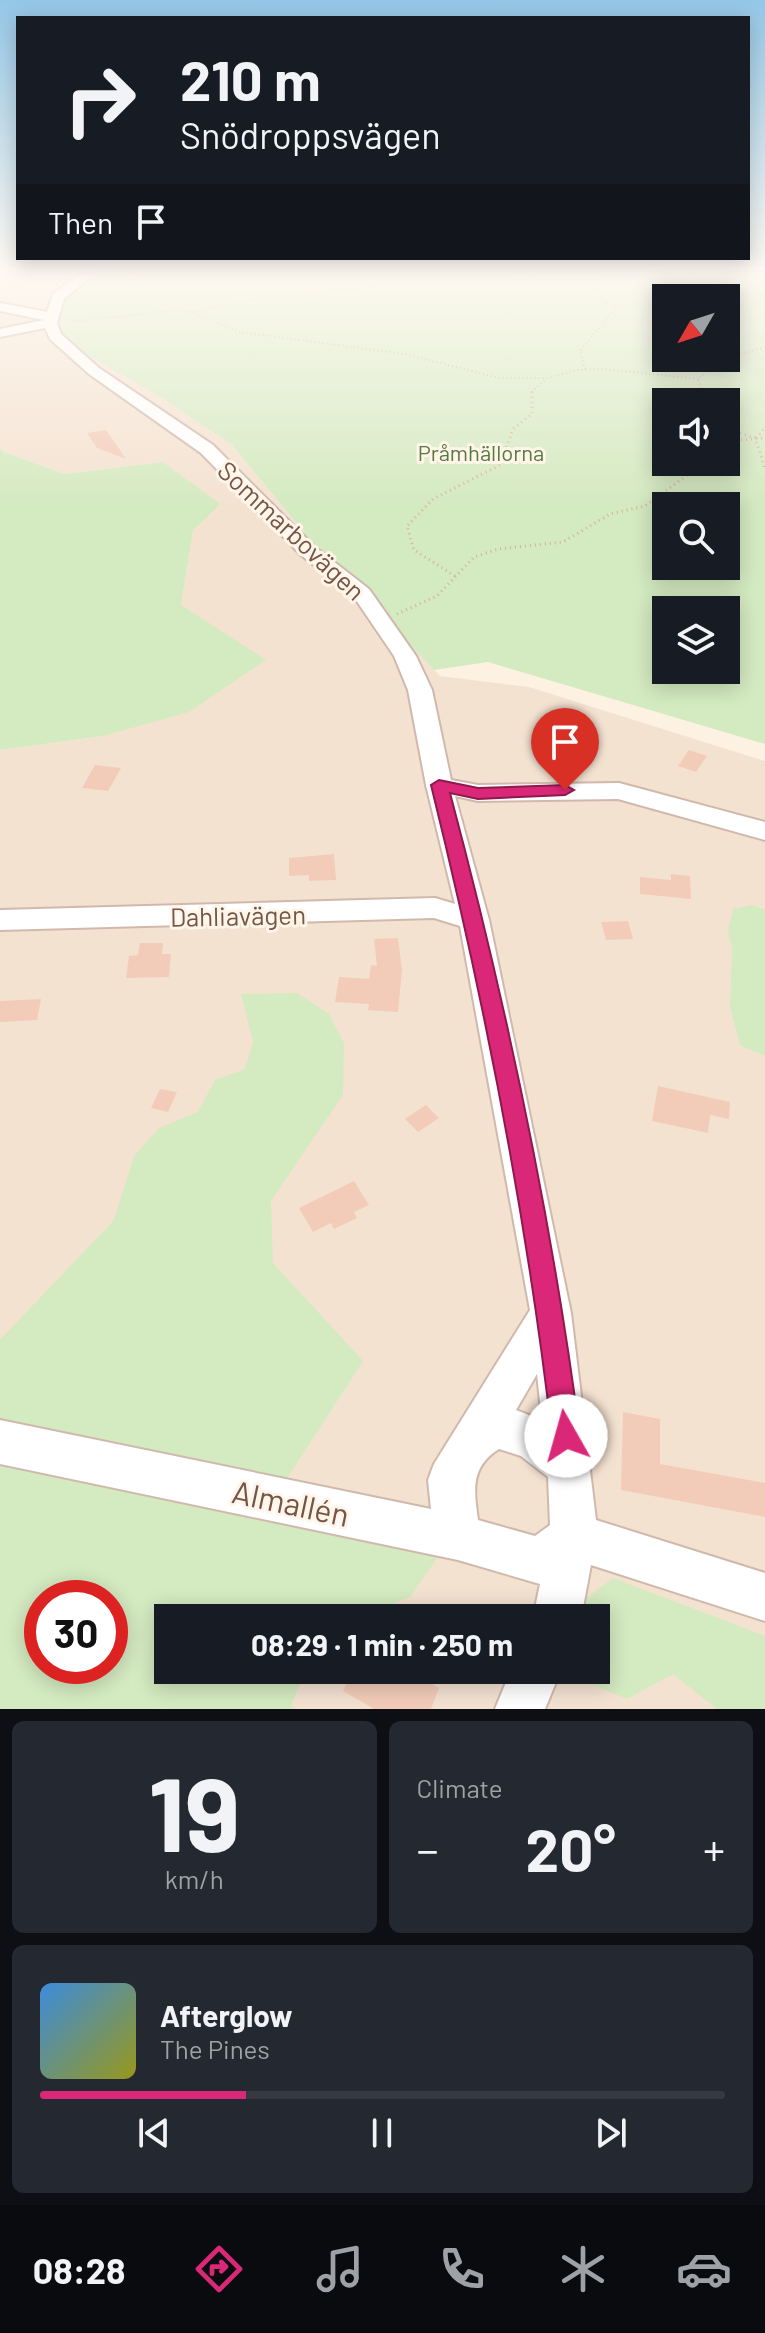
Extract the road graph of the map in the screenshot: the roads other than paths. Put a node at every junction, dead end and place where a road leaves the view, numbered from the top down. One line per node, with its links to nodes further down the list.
1 (67, 347): 2 (street, Sommarbovägen)
2 (439, 785): 3 (street); 5 (street, Sommarbovägen)
3 (765, 831)
4 (0, 920): 5 (street, Dahliavägen)
5 (474, 920): 6 (street, Sommarbovägen)
6 (551, 1313): 7 (street); 9 (street, Sommarbovägen)
7 (472, 1441): 9 (street); 11 (street)
8 (0, 1442): 11 (street, Almallén)
9 (569, 1467): 10 (street, Sommarbovägen)
10 (574, 1536): 11 (street, Almallén); 12 (street); 13 (street, Sommarbovägen)
11 (458, 1537)
12 (765, 1597)
13 (560, 1604)
14 (530, 1684): 15 (street)
15 (520, 1709)

